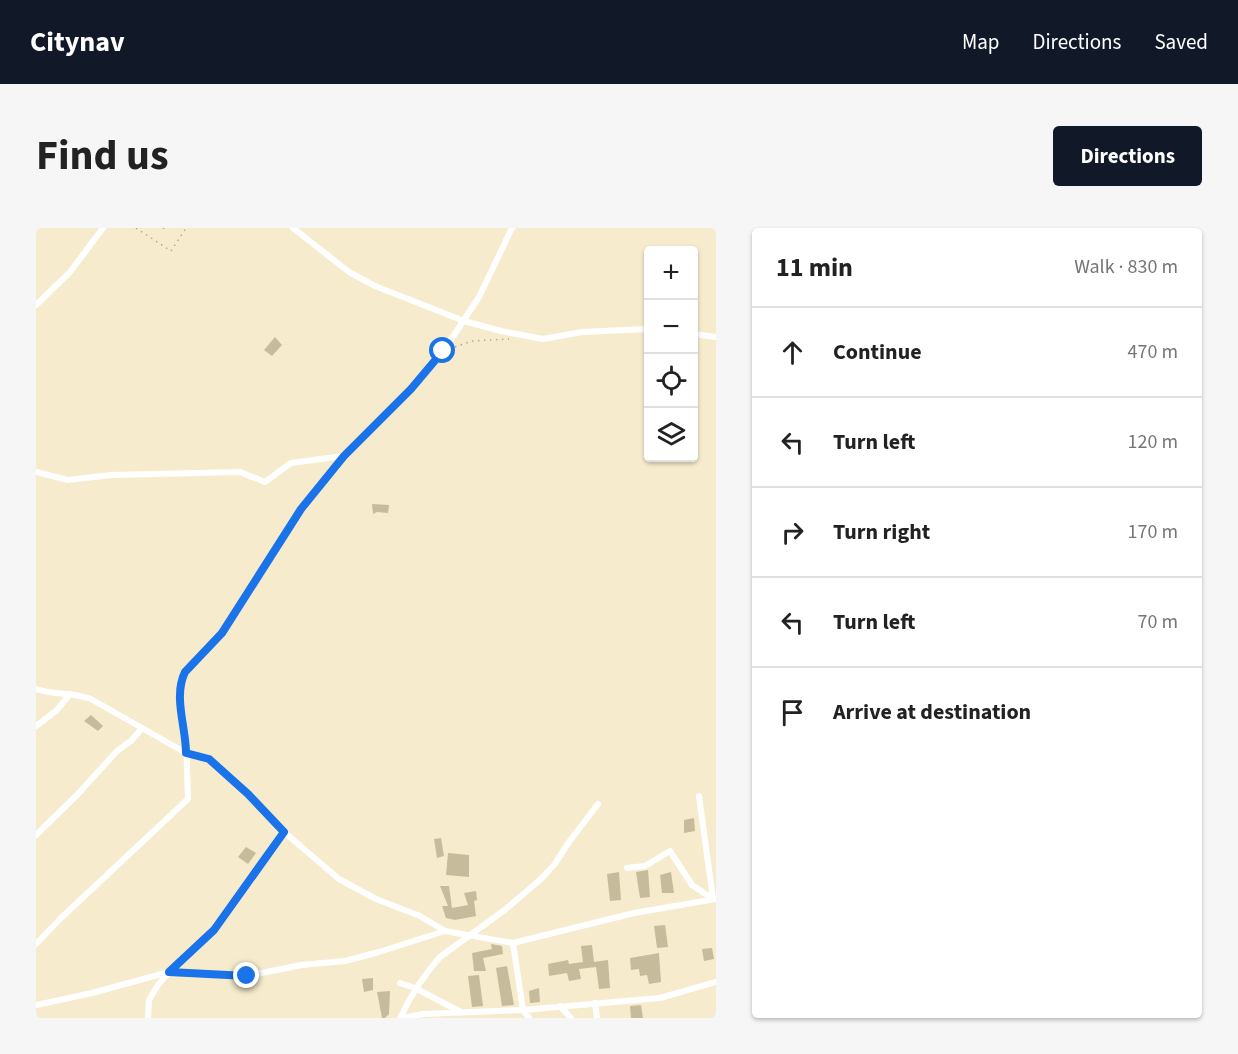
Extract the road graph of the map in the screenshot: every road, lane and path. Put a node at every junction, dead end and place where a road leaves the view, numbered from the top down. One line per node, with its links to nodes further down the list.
1 (103, 228): 6 (street)
2 (136, 228): 3 (path)
3 (186, 228)
4 (293, 228): 7 (street)
5 (512, 228): 7 (street)
6 (36, 305)
7 (464, 321): 9 (street); 12 (street)
8 (644, 329): 9 (street)
9 (520, 335): 12 (path)
10 (698, 335): 11 (street)
11 (716, 337)
12 (443, 351): 13 (street)
13 (344, 456): 14 (street); 19 (street)
14 (36, 472)
15 (36, 689): 16 (street)
16 (69, 694): 17 (street); 18 (street)
17 (36, 726)
18 (142, 728): 19 (street); 23 (street)
19 (186, 753): 22 (street); 29 (street)
20 (699, 796): 25 (street)
21 (598, 804): 27 (street)
22 (284, 832): 26 (street); 30 (street)
23 (36, 835)
24 (627, 868): 25 (street)
25 (714, 899): 28 (street)
26 (446, 931): 27 (street); 30 (street)
27 (473, 935): 28 (street); 33 (street)
28 (513, 943): 37 (street)
29 (36, 944)
30 (169, 972): 35 (street); 39 (street)
31 (716, 982): 34 (street)
32 (400, 983): 33 (street)
33 (415, 988): 38 (street); 40 (street)
34 (595, 1003): 36 (street); 43 (street)
35 (36, 1005)
36 (560, 1006): 37 (street); 42 (street)
37 (523, 1010): 38 (street); 41 (street)
38 (460, 1012): 40 (street)
39 (148, 1018)
40 (401, 1018)
41 (530, 1018)
42 (571, 1018)
43 (597, 1018)

